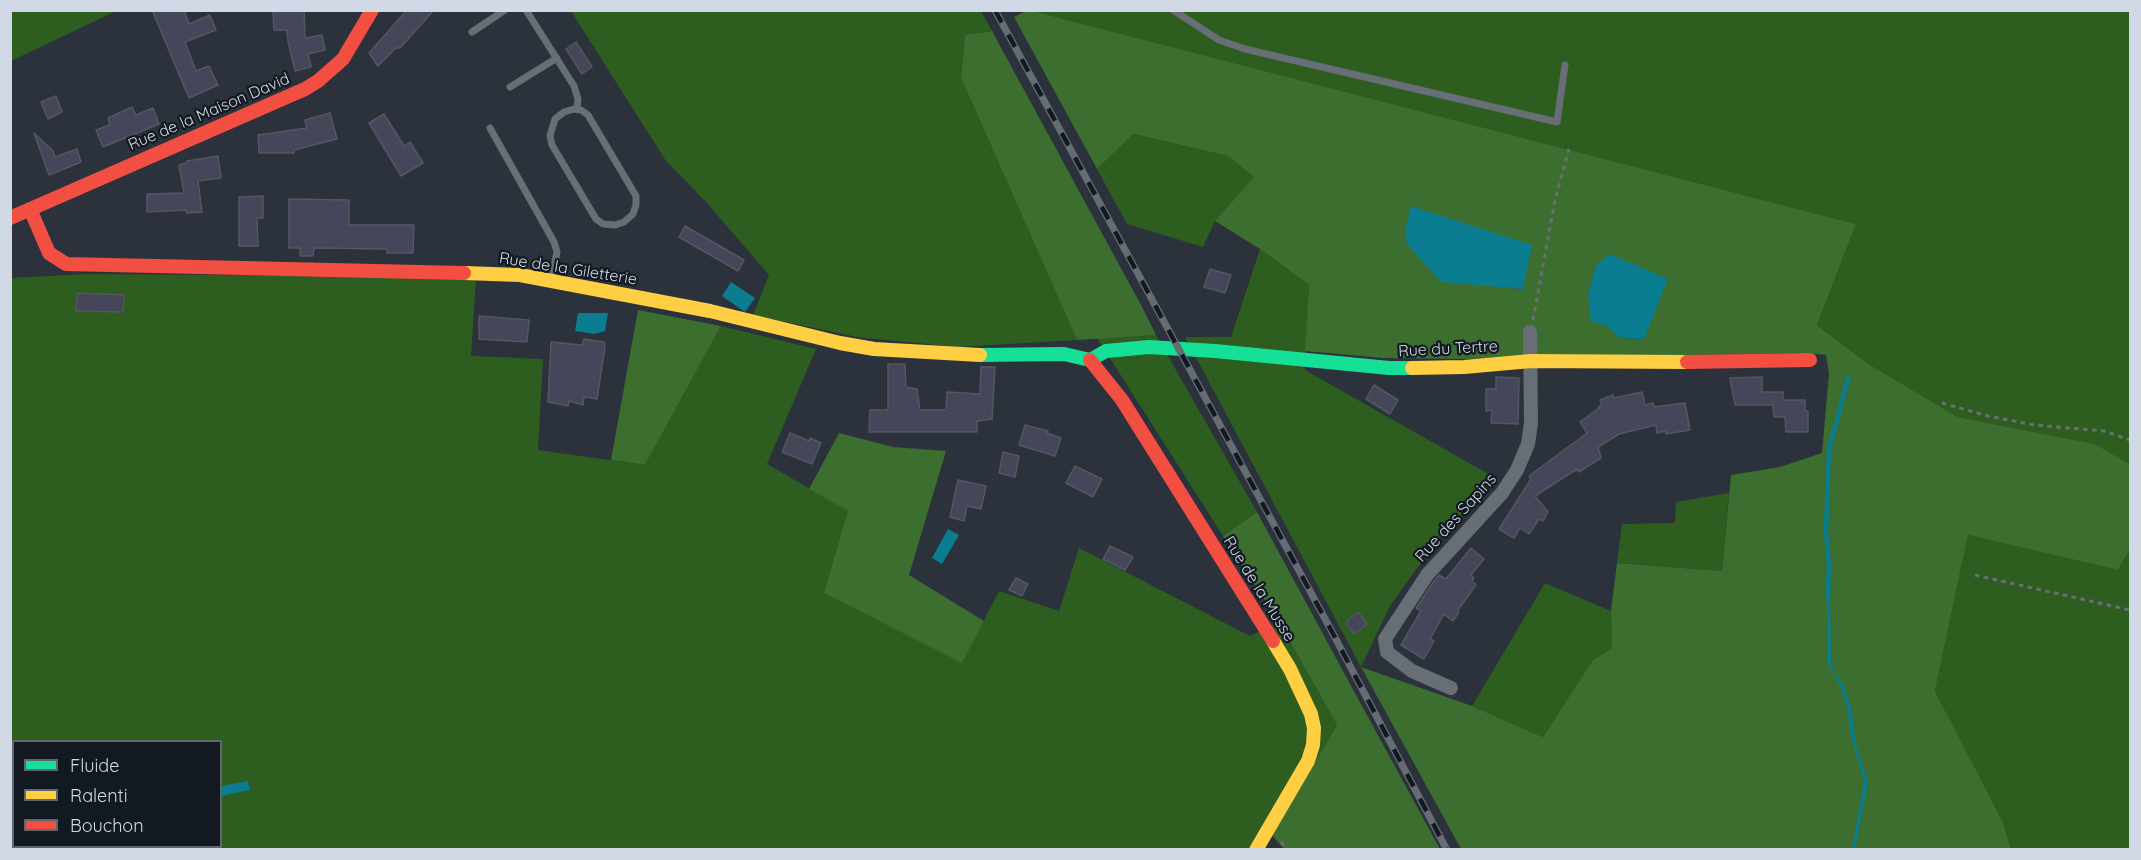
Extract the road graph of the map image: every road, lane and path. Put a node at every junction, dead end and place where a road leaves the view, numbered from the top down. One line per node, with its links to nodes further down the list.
1 (372, 10): 12 (street, Rue de la Maison David)
2 (505, 10): 5 (lane)
3 (526, 10): 6 (lane)
4 (1173, 10): 7 (lane)
5 (472, 32)
6 (557, 58): 8 (lane); 9 (lane)
7 (1565, 65)
8 (510, 87)
9 (578, 110): 9 (lane)
10 (490, 128): 14 (lane)
11 (1569, 149): 15 (path)
12 (30, 209): 13 (street, Rue de la Maison David); 14 (street, Rue de la Giletterie)
13 (10, 218)
14 (551, 280): 16 (street, Rue de la Giletterie)
15 (1530, 332): 18 (street, Rue des Sapins)
16 (1090, 360): 18 (street, Rue du Tertre); 24 (street, Rue de la Musse)
17 (1810, 360): 18 (street, Rue du Tertre)
18 (1531, 361): 23 (street, Rue des Sapins)
19 (1942, 403): 20 (path)
20 (2130, 440)
21 (1975, 575): 22 (path)
22 (2130, 610)
23 (1451, 688)
24 (1256, 849)

